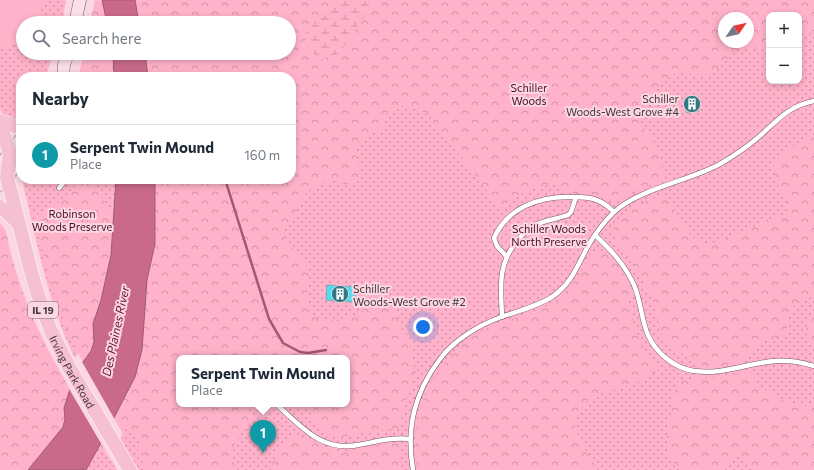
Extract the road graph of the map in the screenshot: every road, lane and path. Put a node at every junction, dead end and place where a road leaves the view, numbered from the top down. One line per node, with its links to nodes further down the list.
1 (80, 0): 2 (main road)
2 (77, 16)
3 (66, 60): 4 (main road)
4 (64, 71)
5 (814, 101): 15 (lane)
6 (0, 122): 7 (main road); 8 (main road, Irving Park Road / IL 19)
7 (16, 126)
8 (15, 156): 9 (main road); 10 (main road, Irving Park Road / IL 19)
9 (0, 165)
10 (2, 177): 16 (main road, Irving Park Road / IL 19)
11 (63, 184): 12 (lane)
12 (59, 188)
13 (576, 197): 15 (lane); 18 (lane); 18 (lane)
14 (0, 207): 16 (main road)
15 (614, 212): 17 (lane)
16 (20, 225): 23 (main road, Irving Park Road / IL 19)
17 (595, 235): 19 (lane); 20 (lane)
18 (506, 256): 19 (lane)
19 (502, 317): 22 (lane)
20 (814, 366)
21 (279, 407): 22 (lane)
22 (410, 439): 24 (lane)
23 (130, 470)
24 (413, 470)

